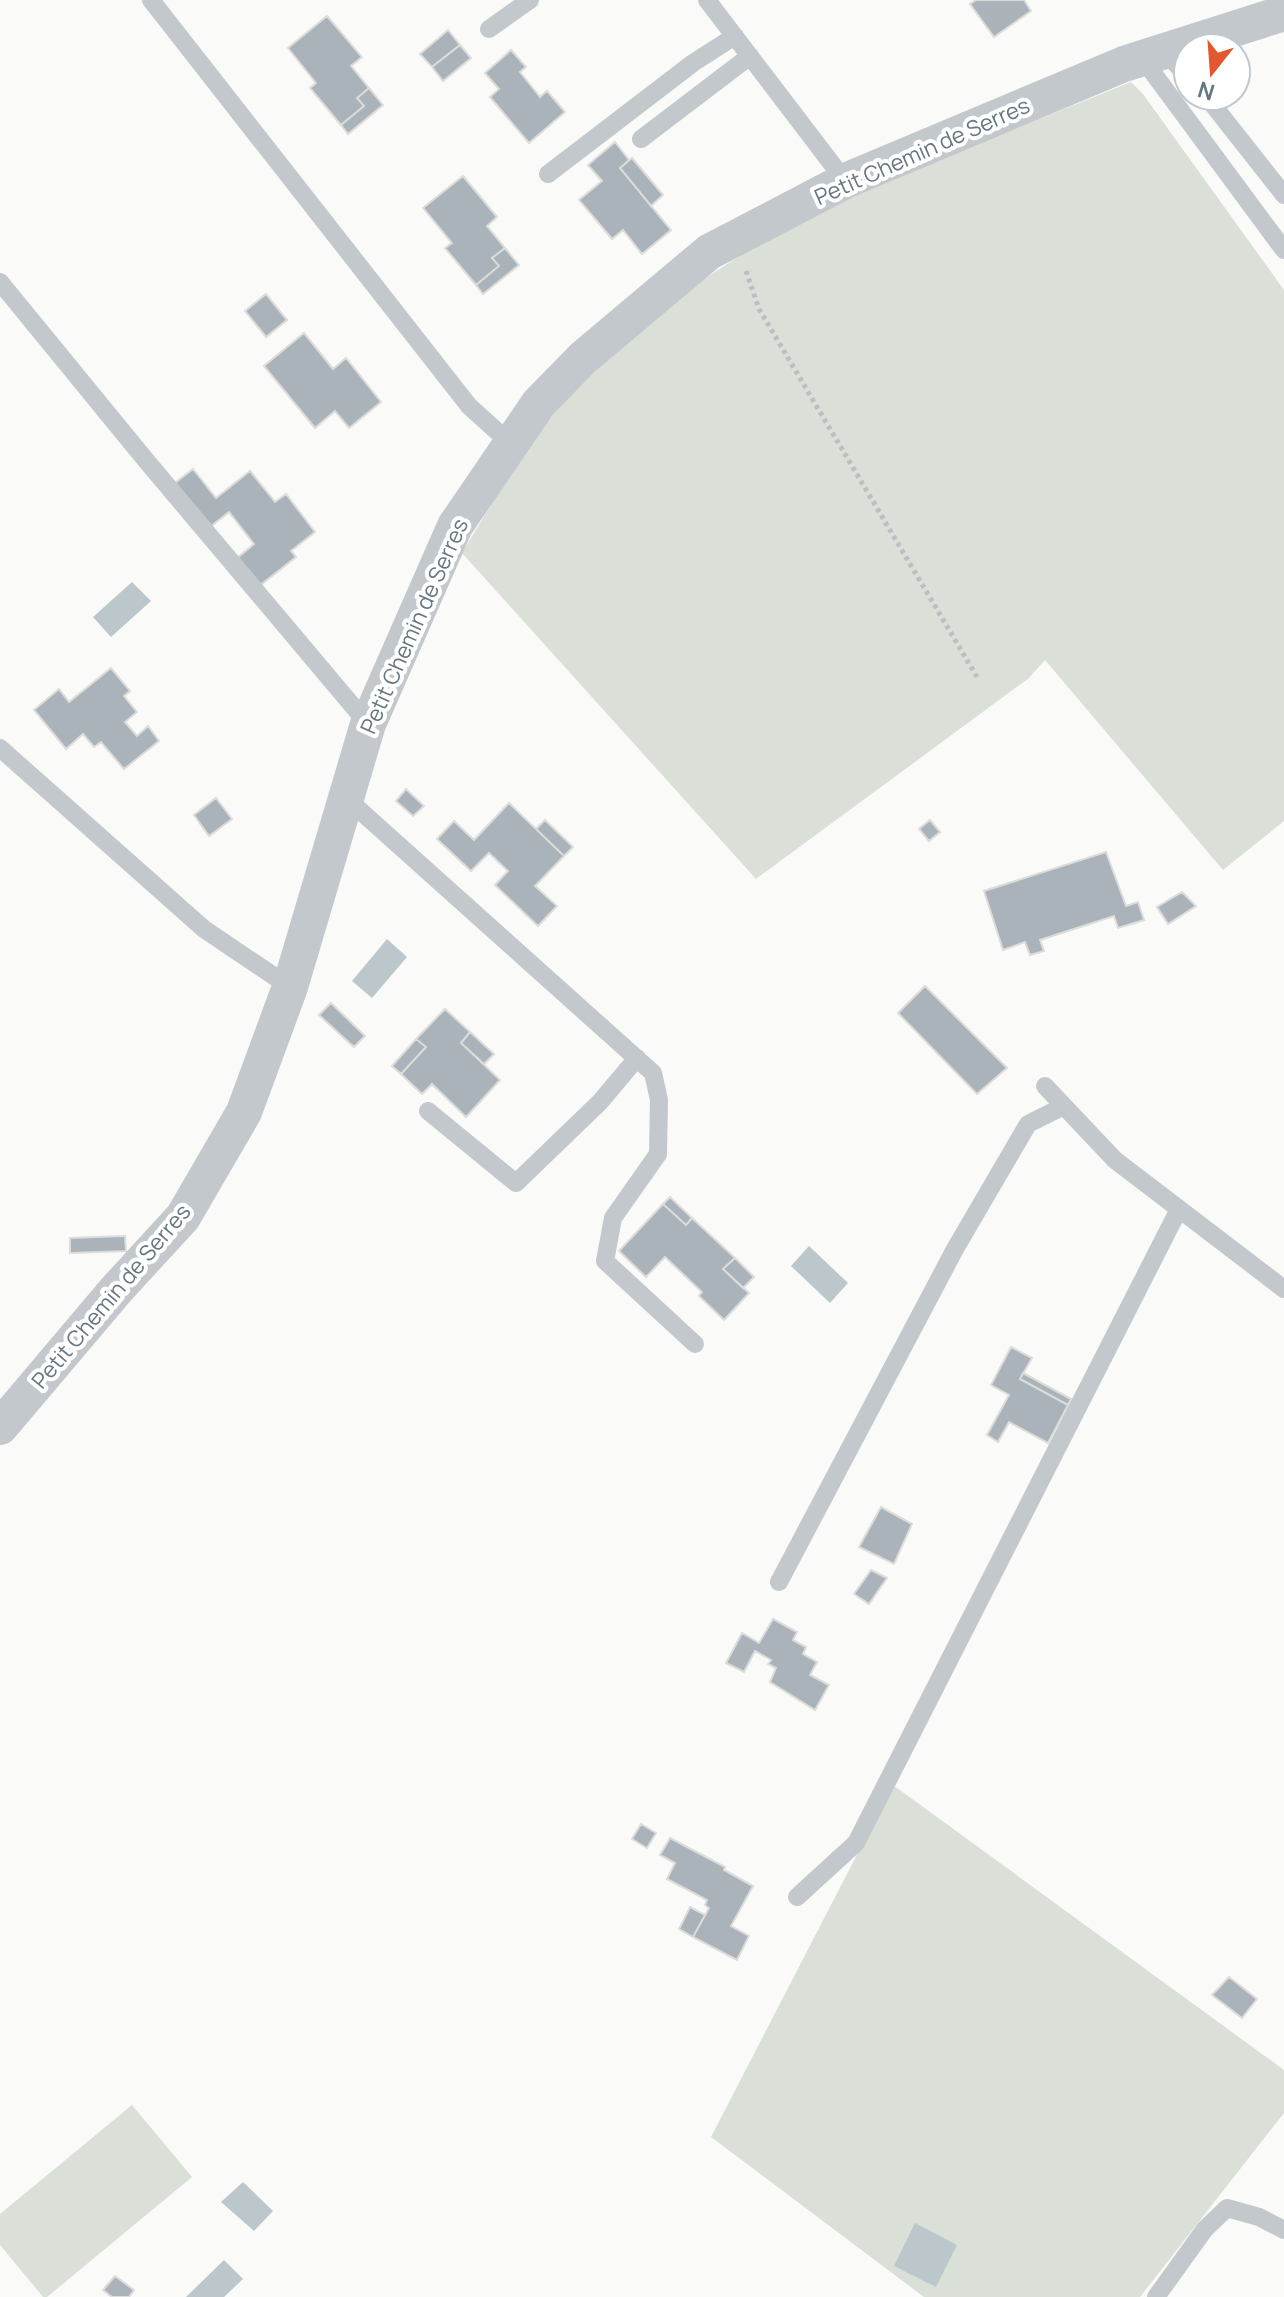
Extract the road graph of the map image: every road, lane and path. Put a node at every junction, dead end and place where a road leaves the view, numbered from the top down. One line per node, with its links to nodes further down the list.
1 (151, 0): 17 (lane)
2 (530, 0): 5 (lane)
3 (707, 0): 6 (lane)
4 (1270, 11): 8 (street, Petit Chemin de Serres)
5 (489, 29)
6 (735, 36): 7 (lane); 11 (lane)
7 (750, 56): 10 (lane); 12 (lane)
8 (1165, 62): 12 (street, Petit Chemin de Serres); 15 (lane)
9 (1219, 112): 13 (lane)
10 (641, 139)
11 (548, 174)
12 (845, 181): 14 (street, Petit Chemin de Serres)
13 (1284, 195)
14 (739, 238): 17 (street, Petit Chemin de Serres); 18 (path)
15 (1284, 250)
16 (0, 282): 19 (lane)
17 (510, 443): 19 (street, Petit Chemin de Serres)
18 (977, 677)
19 (368, 724): 21 (street, Petit Chemin de Serres)
20 (0, 748): 22 (lane)
21 (346, 798): 22 (street, Petit Chemin de Serres); 23 (lane)
22 (290, 987): 30 (street, Petit Chemin de Serres)
23 (637, 1058): 26 (lane); 29 (lane)
24 (1045, 1086): 25 (lane)
25 (1064, 1106): 27 (lane); 31 (lane)
26 (428, 1111)
27 (1179, 1209): 28 (lane); 32 (lane)
28 (1284, 1289)
29 (695, 1344)
30 (0, 1427)
31 (779, 1582)
32 (797, 1897)
33 (1284, 2230): 34 (lane)
34 (1156, 2297)

